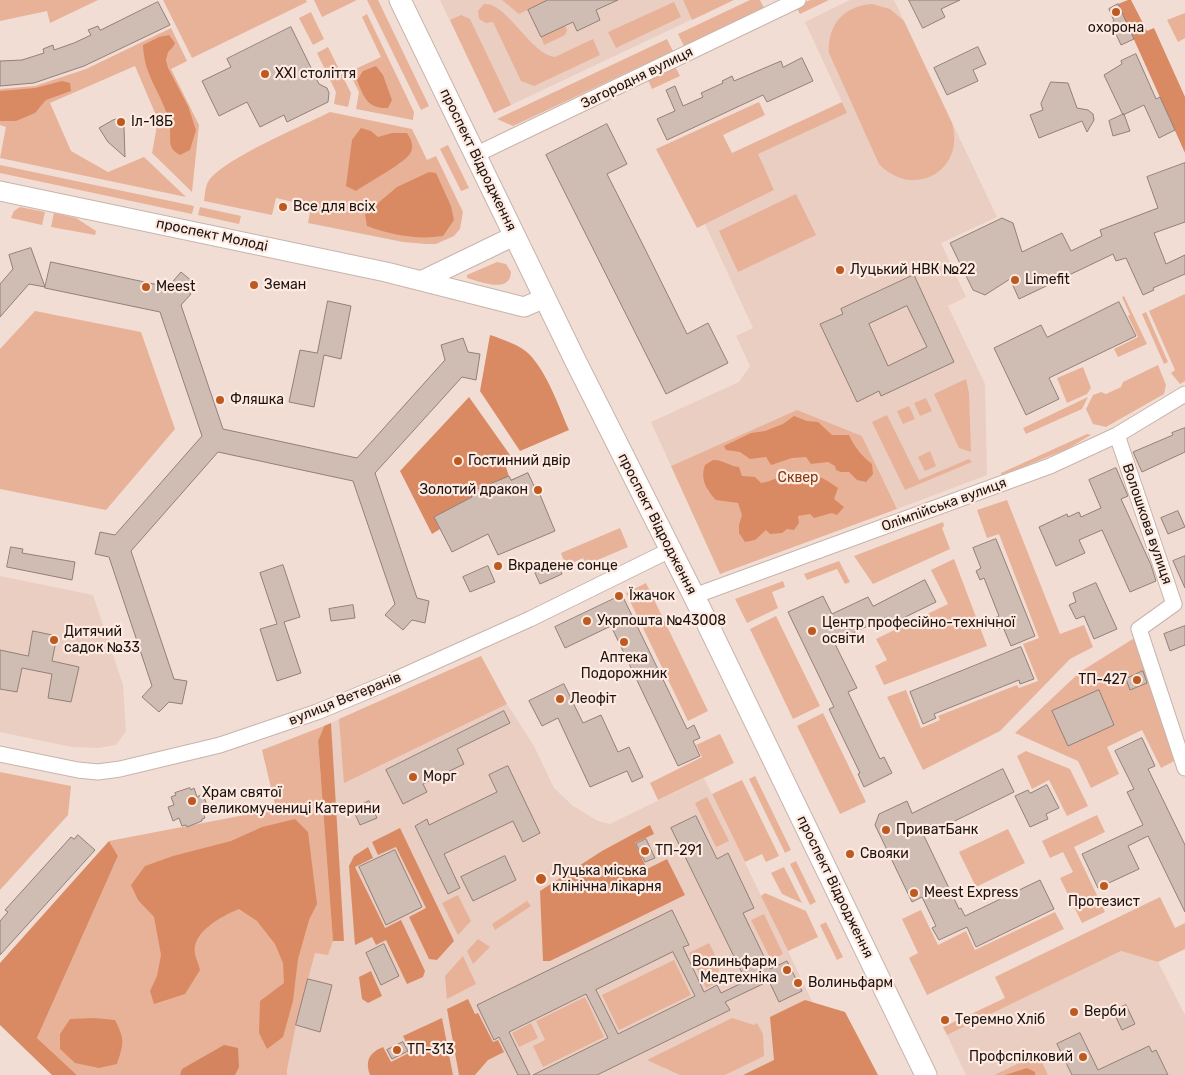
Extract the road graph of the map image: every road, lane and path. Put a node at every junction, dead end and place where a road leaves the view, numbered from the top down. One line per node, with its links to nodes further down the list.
1 (400, 0): 3 (main road, проспект Відродження)
2 (798, 0): 3 (street, Загородня вулиця)
3 (475, 155): 5 (main road, проспект Відродження)
4 (0, 190): 6 (street, проспект Молоді)
5 (514, 236): 6 (street); 7 (main road, проспект Відродження)
6 (423, 280): 7 (street, проспект Молоді)
7 (545, 298): 10 (main road, проспект Відродження)
8 (1185, 394): 9 (street, Олімпійська вулиця)
9 (1117, 434): 11 (street, Олімпійська вулиця); 12 (street, Волошкова вулиця)
10 (670, 550): 11 (main road, проспект Відродження); 13 (street, вулиця Ветеранів)
11 (694, 596): 15 (main road, проспект Відродження)
12 (1180, 602): 14 (street, Волошкова вулиця)
13 (0, 754)
14 (1184, 761)
15 (926, 1075)

